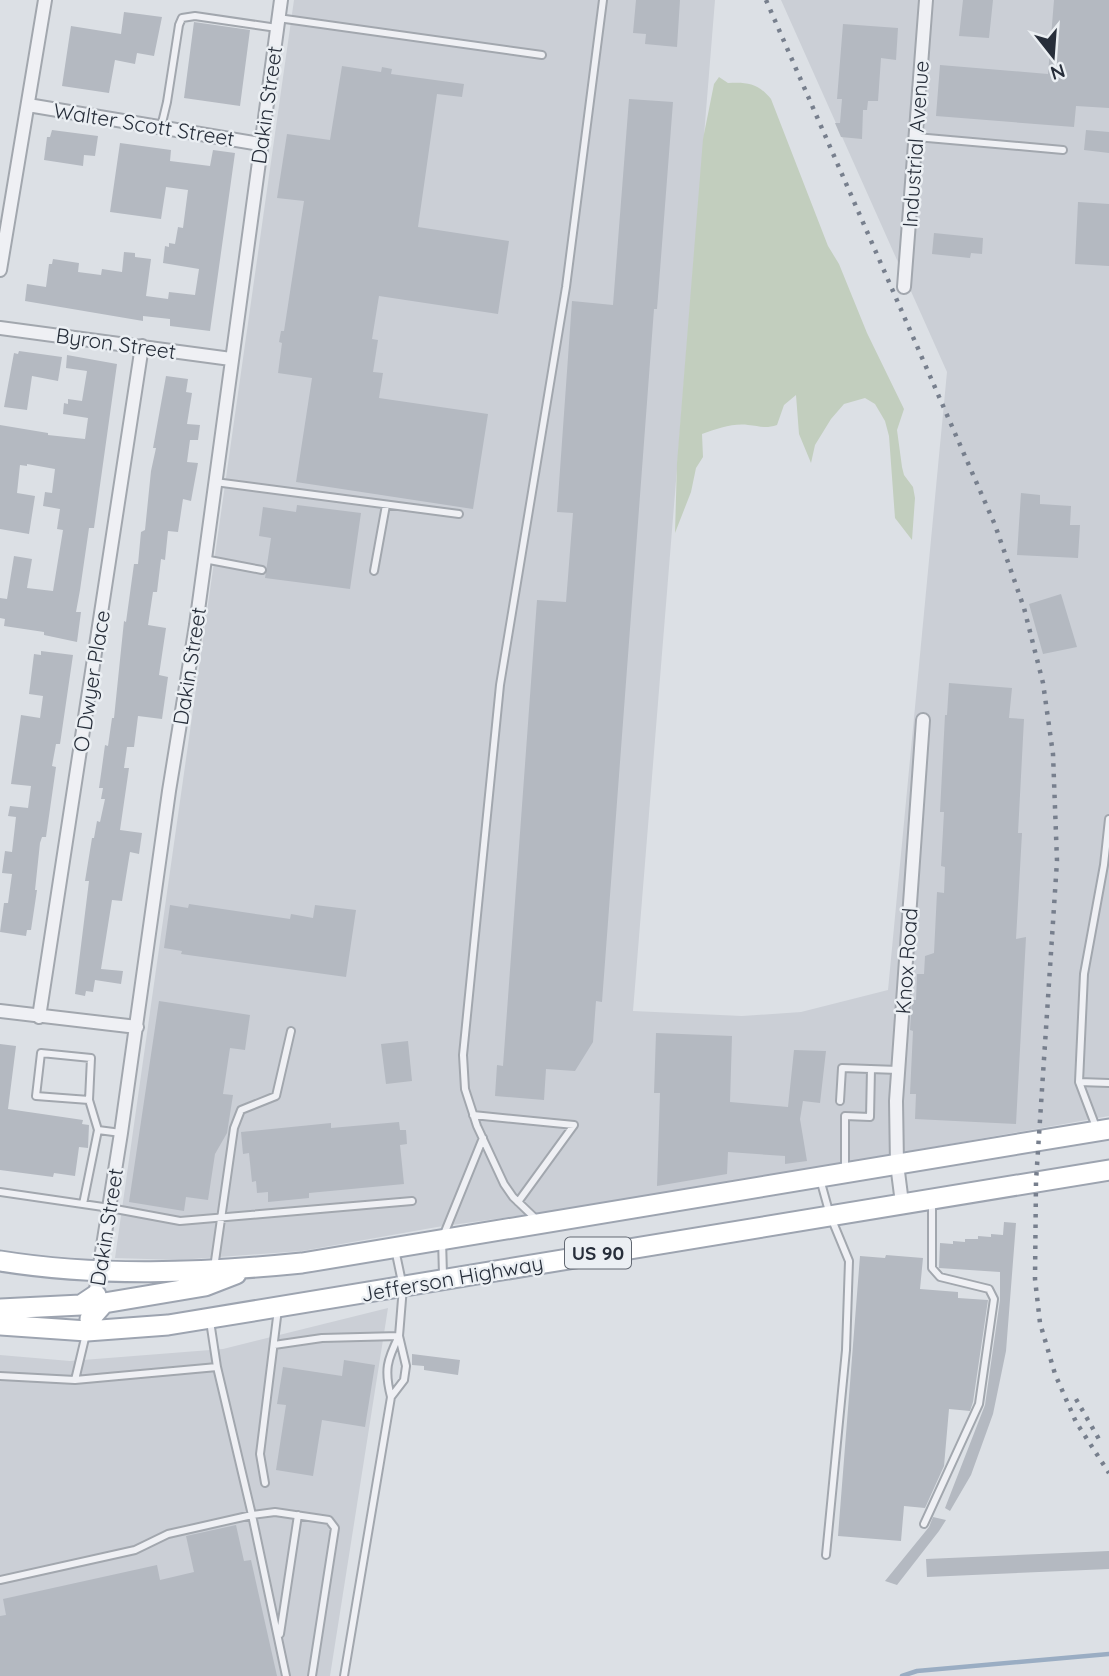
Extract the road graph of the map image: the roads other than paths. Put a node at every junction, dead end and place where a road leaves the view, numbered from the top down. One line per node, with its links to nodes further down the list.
1 (45, 0): 7 (street)
2 (281, 0): 5 (street, Dakin Street)
3 (603, 0): 35 (lane)
4 (926, 0): 9 (street, Industrial Avenue)
5 (278, 23): 6 (lane); 8 (lane); 10 (street, Dakin Street)
6 (542, 55)
7 (28, 105): 8 (street, Walter Scott Street); 12 (street)
8 (161, 127): 10 (street, Walter Scott Street)
9 (914, 137): 11 (lane); 13 (street, Industrial Avenue)
10 (260, 144): 16 (street, Dakin Street)
11 (1063, 150)
12 (0, 270)
13 (904, 288)
14 (0, 328): 15 (street, Byron Street)
15 (142, 346): 16 (street, Byron Street); 26 (street, O Dwyer Place)
16 (231, 359): 17 (street, Dakin Street)
17 (215, 482): 18 (lane); 20 (street, Dakin Street)
18 (386, 505): 19 (lane); 22 (lane)
19 (459, 514)
20 (204, 559): 21 (lane); 27 (street, Dakin Street)
21 (262, 570)
22 (374, 571)
23 (923, 720): 30 (street, Knox Road)
24 (1109, 819): 31 (lane)
25 (0, 1011): 26 (street)
26 (39, 1017): 27 (street)
27 (137, 1027): 38 (street, Dakin Street)
28 (291, 1031): 52 (lane)
29 (871, 1069): 30 (lane); 34 (lane); 42 (lane)
30 (898, 1070): 40 (street, Knox Road)
31 (1079, 1082): 32 (lane); 37 (lane)
32 (1109, 1083)
33 (89, 1100): 33 (lane); 36 (lane)
34 (840, 1101)
35 (473, 1115): 39 (lane); 47 (lane)
36 (98, 1130): 38 (lane); 49 (lane)
37 (1103, 1130): 40 (main road, Jefferson Highway / US 90)
38 (121, 1133): 50 (street, Dakin Street)
39 (483, 1139): 47 (lane); 54 (lane)
40 (897, 1164): 42 (main road, Jefferson Highway / US 90); 48 (street, Knox Road)
41 (1109, 1170): 45 (main road, Jefferson Highway / US 90)
42 (845, 1173): 43 (main road, Jefferson Highway / US 90)
43 (819, 1177): 51 (lane); 53 (main road, Jefferson Highway / US 90)
44 (0, 1192): 49 (lane)
45 (932, 1198): 48 (main road, Jefferson Highway / US 90); 77 (lane)
46 (412, 1200): 52 (lane)
47 (517, 1202): 53 (lane)
48 (902, 1203): 51 (main road, Jefferson Highway / US 90)
49 (83, 1204): 50 (lane)
50 (110, 1208): 52 (lane); 58 (street, Dakin Street)
51 (830, 1215): 60 (main road, Jefferson Highway / US 90); 78 (lane)
52 (221, 1218): 59 (lane)
53 (541, 1223): 54 (main road, Jefferson Highway / US 90)
54 (442, 1238): 55 (main road, Jefferson Highway / US 90); 60 (lane)
55 (395, 1247): 57 (main road, Jefferson Highway / US 90); 61 (lane)
56 (0, 1261): 58 (main road, Jefferson Highway / US 90)
57 (246, 1268): 59 (main road, Jefferson Highway / US 90); 67 (main road)
58 (101, 1270): 59 (main road, Jefferson Highway / US 90); 62 (street, Dakin Street)
59 (214, 1270)
60 (443, 1280): 61 (main road, Jefferson Highway / US 90)
61 (403, 1287): 63 (main road, Jefferson Highway / US 90); 68 (lane)
62 (96, 1295): 64 (main road); 67 (street, Dakin Street)
63 (278, 1307): 65 (main road, Jefferson Highway / US 90); 69 (lane)
64 (0, 1309)
65 (210, 1319): 67 (main road, Jefferson Highway / US 90); 70 (lane)
66 (0, 1325): 67 (main road, Jefferson Highway / US 90)
67 (89, 1325): 72 (lane)
68 (399, 1336): 69 (lane); 73 (lane); 73 (lane)
69 (274, 1345): 74 (lane)
70 (217, 1367): 72 (lane); 75 (lane)
71 (0, 1376): 72 (lane)
72 (75, 1380)
73 (391, 1396): 83 (lane)
74 (265, 1483)
75 (252, 1515): 76 (lane); 79 (lane); 80 (lane)
76 (298, 1515): 80 (lane); 82 (lane)
77 (924, 1524)
78 (826, 1555)
79 (0, 1580)
80 (279, 1641): 81 (lane)
81 (286, 1676)
82 (312, 1676)
83 (344, 1676)

